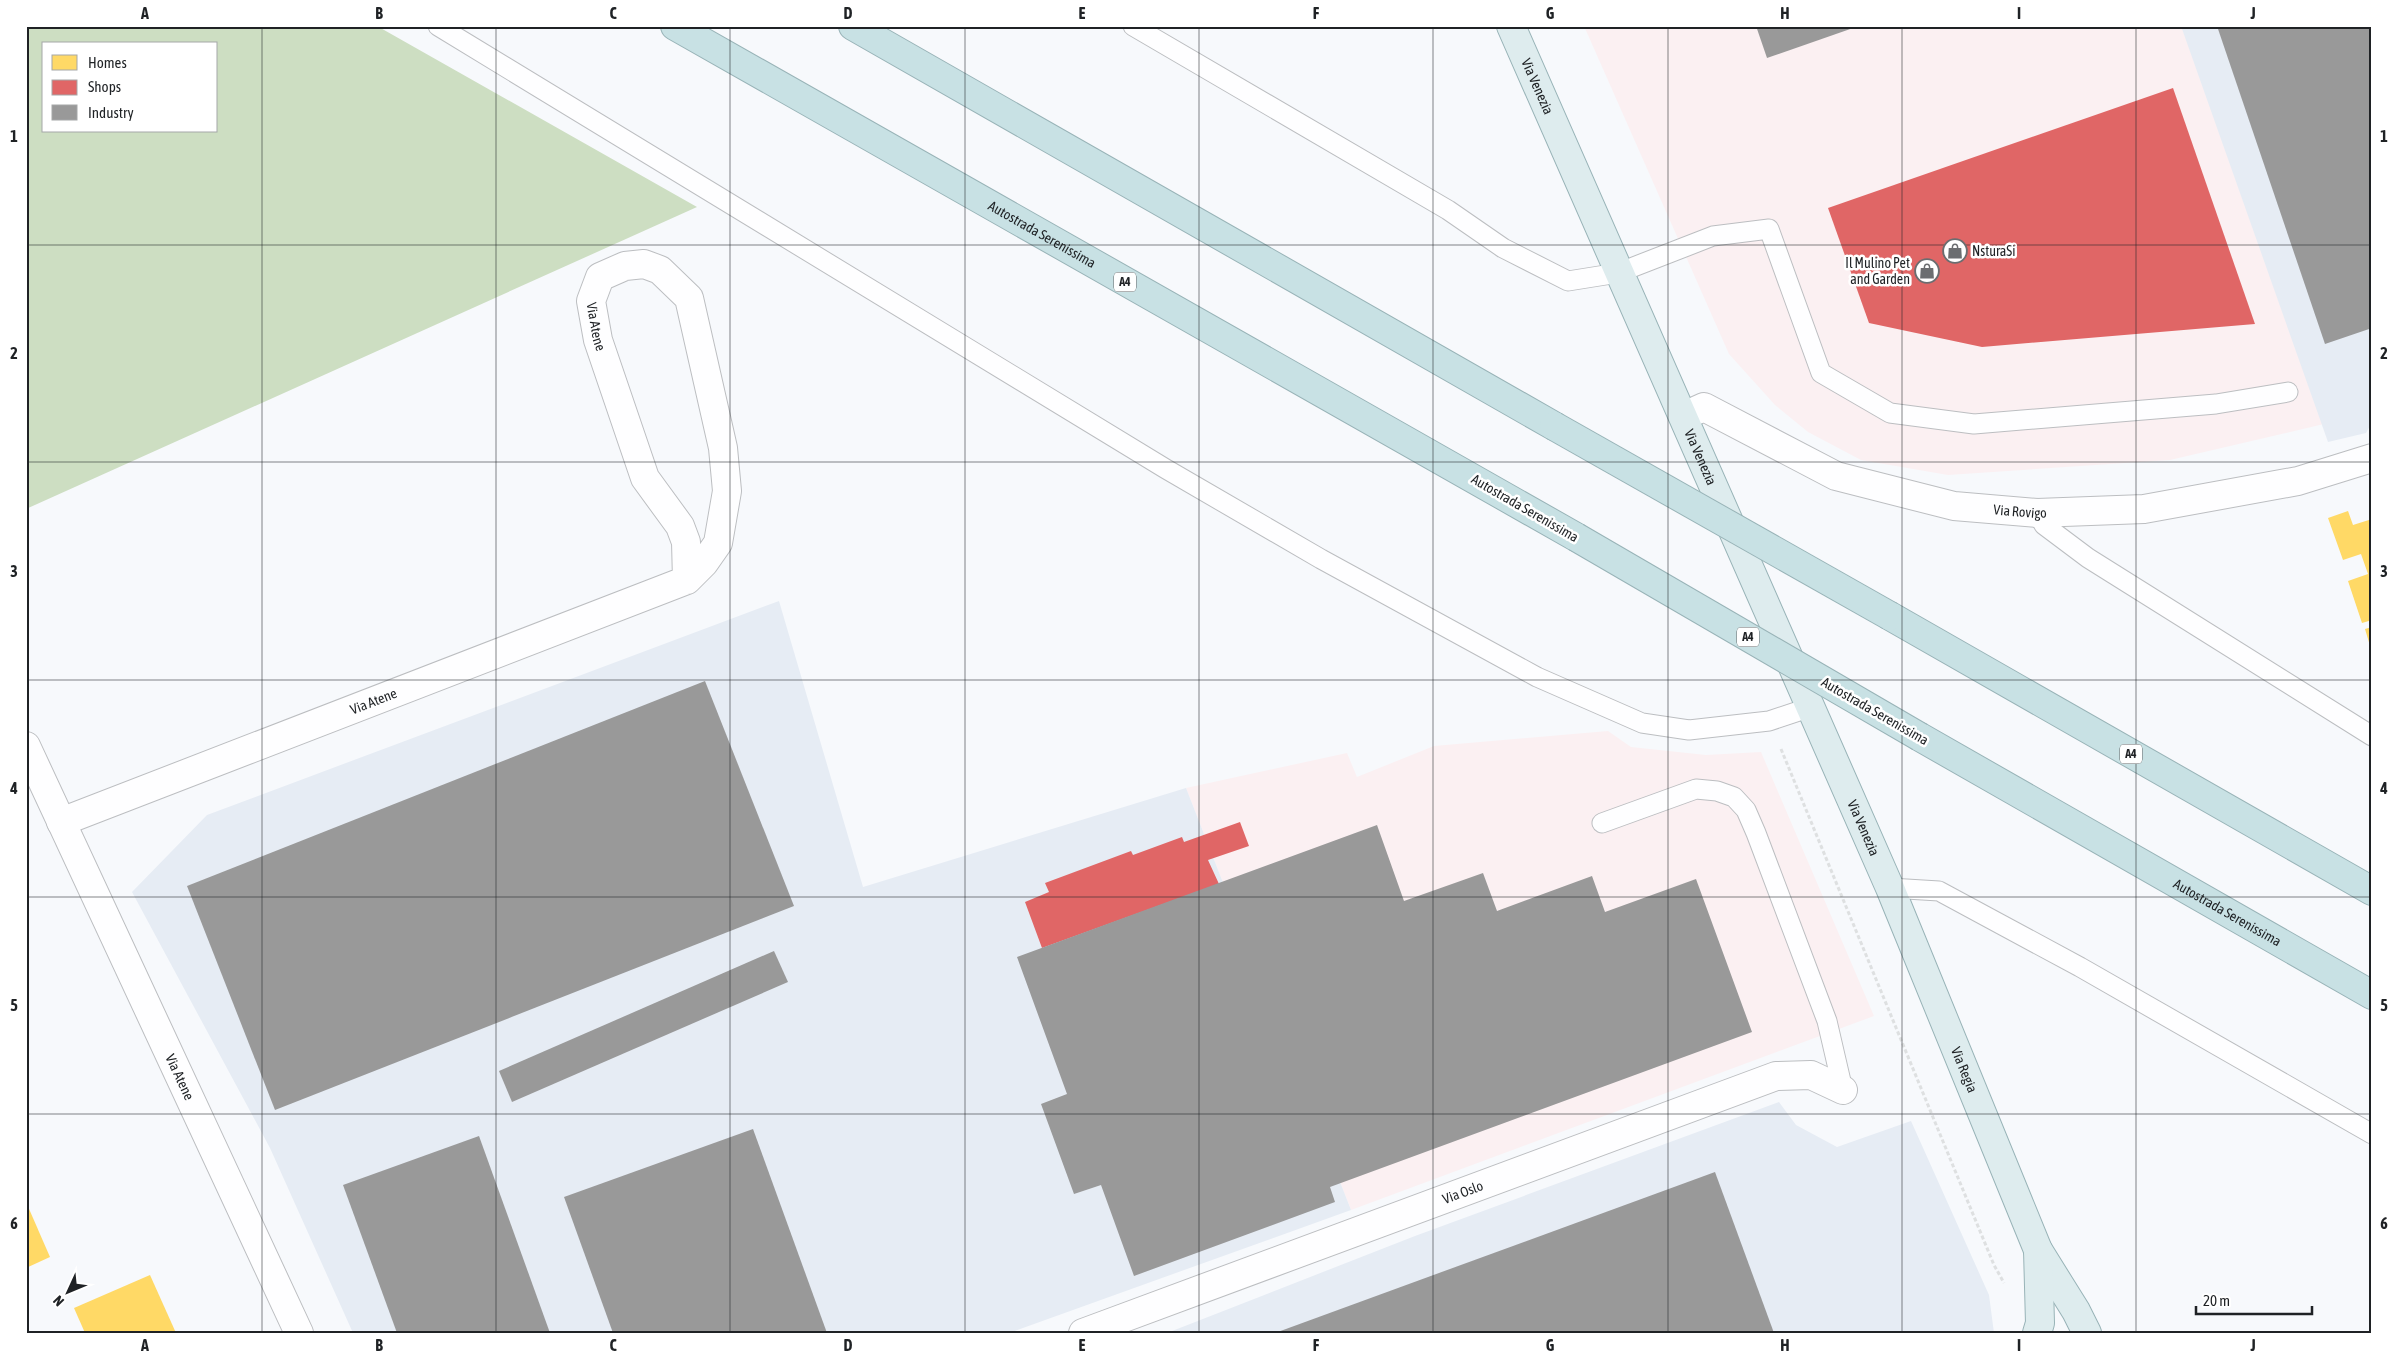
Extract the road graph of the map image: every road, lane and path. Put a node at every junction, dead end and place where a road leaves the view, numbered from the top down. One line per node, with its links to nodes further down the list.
1 (438, 26): 13 (lane)
2 (675, 26): 20 (highway, Autostrada Serenissima / A4, bridge)
3 (853, 26): 19 (highway, A4, bridge)
4 (1133, 26): 6 (lane)
5 (1511, 26): 6 (main road, Via Venezia)
6 (1618, 273): 7 (lane); 8 (main road, Via Venezia)
7 (2288, 392)
8 (1684, 416): 10 (street, Via Rovigo); 12 (main road, Via Venezia)
9 (2372, 458): 10 (street, Via Rovigo)
10 (2037, 513): 14 (lane)
11 (687, 580): 11 (street, Via Atene); 16 (street, Via Atene)
12 (1811, 707): 13 (lane); 18 (main road, Via Venezia)
13 (1769, 720): 24 (path)
14 (2372, 736)
15 (26, 746): 16 (street, Via Atene)
16 (61, 822): 26 (street, Via Atene)
17 (1602, 823): 21 (lane)
18 (1890, 888): 22 (lane); 23 (main road, Via Regia)
19 (2372, 891)
20 (2372, 995)
21 (1843, 1090): 25 (street, Via Oslo)
22 (2372, 1134)
23 (2038, 1250): 24 (main road, Via Regia); 27 (main road, Via Regia)
24 (2038, 1328)
25 (1095, 1331)
26 (299, 1333)
27 (2087, 1333)

